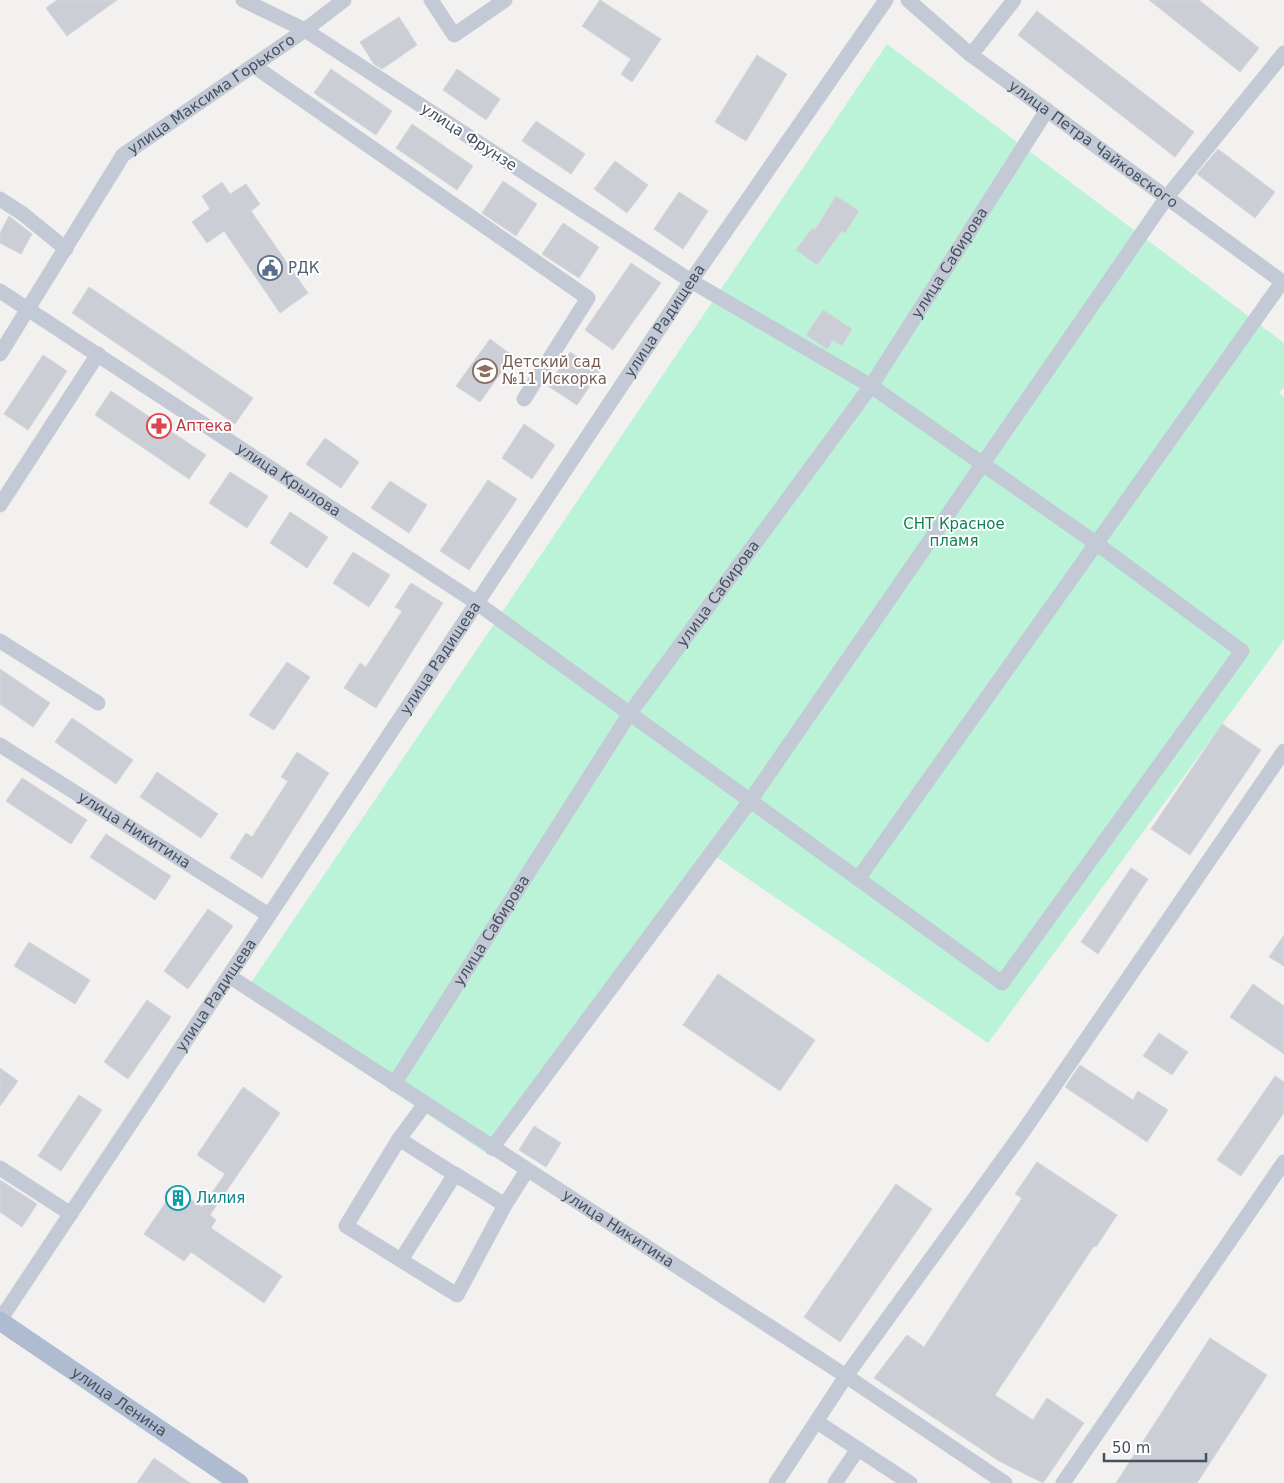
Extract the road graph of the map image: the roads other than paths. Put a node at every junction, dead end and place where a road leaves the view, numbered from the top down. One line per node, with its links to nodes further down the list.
1 (242, 0): 8 (street, улица Фрунзе)
2 (344, 0): 8 (street, улица Максима Горького)
3 (431, 0): 4 (street)
4 (505, 0)
5 (886, 0): 16 (street, улица Радищева)
6 (908, 0): 10 (street, улица Петра Чайковского)
7 (1014, 0): 10 (street)
8 (305, 30): 11 (street, улица Максима Горького); 16 (street, улица Фрунзе)
9 (1284, 53): 13 (street)
10 (971, 54): 12 (street, улица Петра Чайковского)
11 (254, 66): 15 (street, улица Максима Горького); 23 (street)
12 (1047, 110): 13 (street, улица Петра Чайковского); 22 (street, улица Сабирова)
13 (1167, 197): 17 (street, улица Петра Чайковского); 24 (street)
14 (0, 199): 15 (street)
15 (66, 249): 19 (street, улица Максима Горького)
16 (691, 281): 22 (street, улица Фрунзе); 27 (street, улица Радищева)
17 (1283, 283): 26 (street)
18 (0, 291): 19 (street, улица Крылова)
19 (29, 310): 20 (street, улица Максима Горького); 21 (street, улица Крылова)
20 (0, 354)
21 (98, 354): 25 (street); 27 (street, улица Крылова)
22 (871, 386): 24 (street, улица Фрунзе); 30 (street, улица Сабирова)
23 (524, 400)
24 (982, 464): 26 (street, улица Фрунзе); 33 (street)
25 (0, 505)
26 (1097, 544): 34 (street); 34 (street, улица Крылова)
27 (478, 603): 30 (street, улица Крылова); 35 (street, улица Радищева)
28 (0, 642): 29 (street)
29 (98, 703)
30 (630, 713): 33 (street, улица Крылова); 37 (street, улица Сабирова)
31 (0, 745): 35 (street, улица Никитина)
32 (1284, 751): 49 (street)
33 (750, 801): 34 (street, улица Крылова); 40 (street)
34 (858, 878)
35 (269, 916): 36 (street, улица Радищева)
36 (229, 976): 37 (street, улица Никитина); 46 (street, улица Радищева)
37 (394, 1084): 38 (street, улица Никитина)
38 (425, 1104): 39 (street); 40 (street, улица Никитина)
39 (399, 1139): 44 (street); 47 (street)
40 (492, 1148): 43 (street, улица Никитина)
41 (1284, 1162): 57 (street)
42 (0, 1168): 46 (street)
43 (527, 1170): 45 (street); 49 (street, улица Никитина)
44 (454, 1174): 45 (street); 47 (street)
45 (505, 1205): 47 (street)
46 (71, 1214): 48 (street, улица Радищева)
47 (401, 1260)
48 (0, 1321): 52 (main road, улица Ленина)
49 (846, 1376): 50 (street); 56 (street, улица Никитина)
50 (817, 1422): 51 (street); 53 (street)
51 (858, 1449): 54 (street); 55 (street)
52 (239, 1483)
53 (776, 1483)
54 (835, 1483)
55 (910, 1483)
56 (1005, 1483)
57 (1062, 1483)

